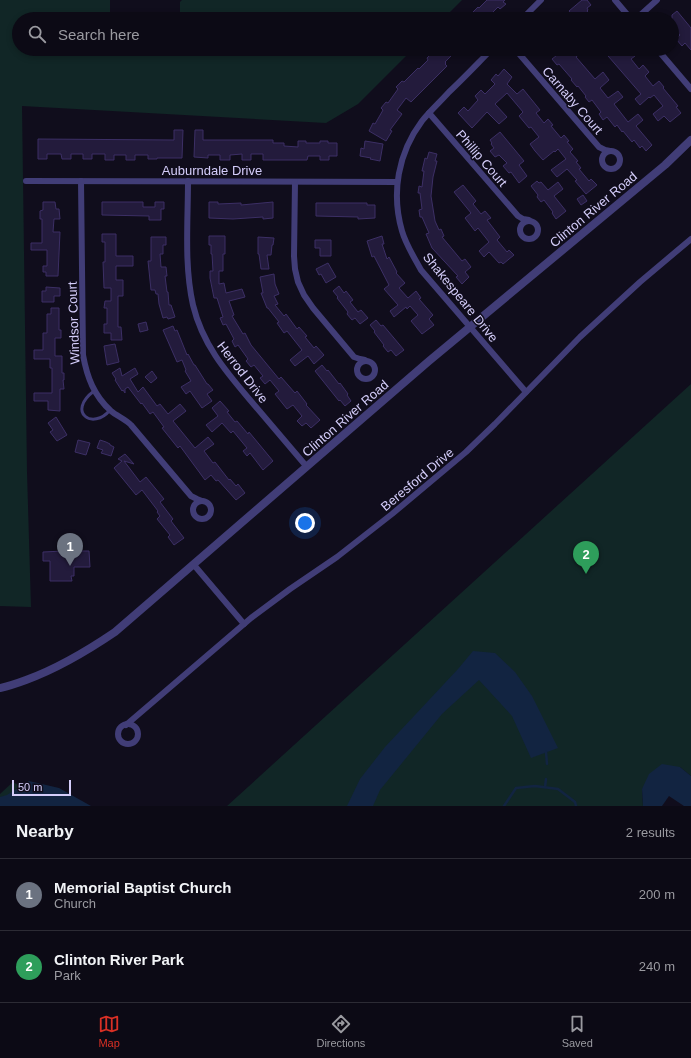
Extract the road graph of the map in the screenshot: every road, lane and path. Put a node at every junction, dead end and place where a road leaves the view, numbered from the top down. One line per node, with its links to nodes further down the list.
1 (541, 0): 4 (street)
2 (615, 0): 5 (street)
3 (657, 0): 6 (street)
4 (529, 12)
5 (625, 12)
6 (644, 12)
7 (485, 56): 11 (street, Shakespeare Drive)
8 (521, 56): 13 (street, Carnaby Court)
9 (663, 56): 10 (street)
10 (691, 89)
11 (429, 113): 20 (street, Shakespeare Drive); 21 (street, Phillip Court)
12 (691, 140): 25 (street, Clinton River Road)
13 (599, 147): 14 (street, Carnaby Court); 15 (street, Carnaby Court)
14 (610, 151): 15 (street, Carnaby Court); 15 (street)
15 (601, 159)
16 (26, 181): 17 (street, Auburndale Drive)
17 (81, 181): 18 (street, Auburndale Drive); 29 (street, Windsor Court)
18 (188, 181): 19 (street, Auburndale Drive); 32 (street, Herrod Drive)
19 (295, 182): 20 (street, Auburndale Drive); 26 (street)
20 (397, 182): 25 (street, Shakespeare Drive)
21 (518, 216): 22 (street, Phillip Court); 23 (street)
22 (529, 220): 23 (street); 23 (street)
23 (520, 228)
24 (691, 239): 30 (street, Beresford Drive)
25 (471, 327): 30 (street, Shakespeare Drive); 32 (street, Clinton River Road)
26 (354, 357): 27 (street); 28 (street)
27 (365, 360): 28 (street); 28 (street)
28 (357, 368)
29 (94, 391): 31 (street, Windsor Court); 31 (lane)
30 (526, 392): 37 (street, Beresford Drive)
31 (110, 410): 33 (street, Windsor Court)
32 (307, 467): 36 (street, Clinton River Road)
33 (192, 496): 34 (street, Windsor Court); 35 (street)
34 (202, 501): 35 (street); 35 (street)
35 (192, 508)
36 (194, 565): 37 (street); 38 (street, Clinton River Road)
37 (244, 624): 39 (street, Beresford Drive)
38 (0, 688)
39 (138, 714): 40 (street, Beresford Drive); 41 (street)
40 (126, 725): 41 (street); 41 (street)
41 (137, 730)

